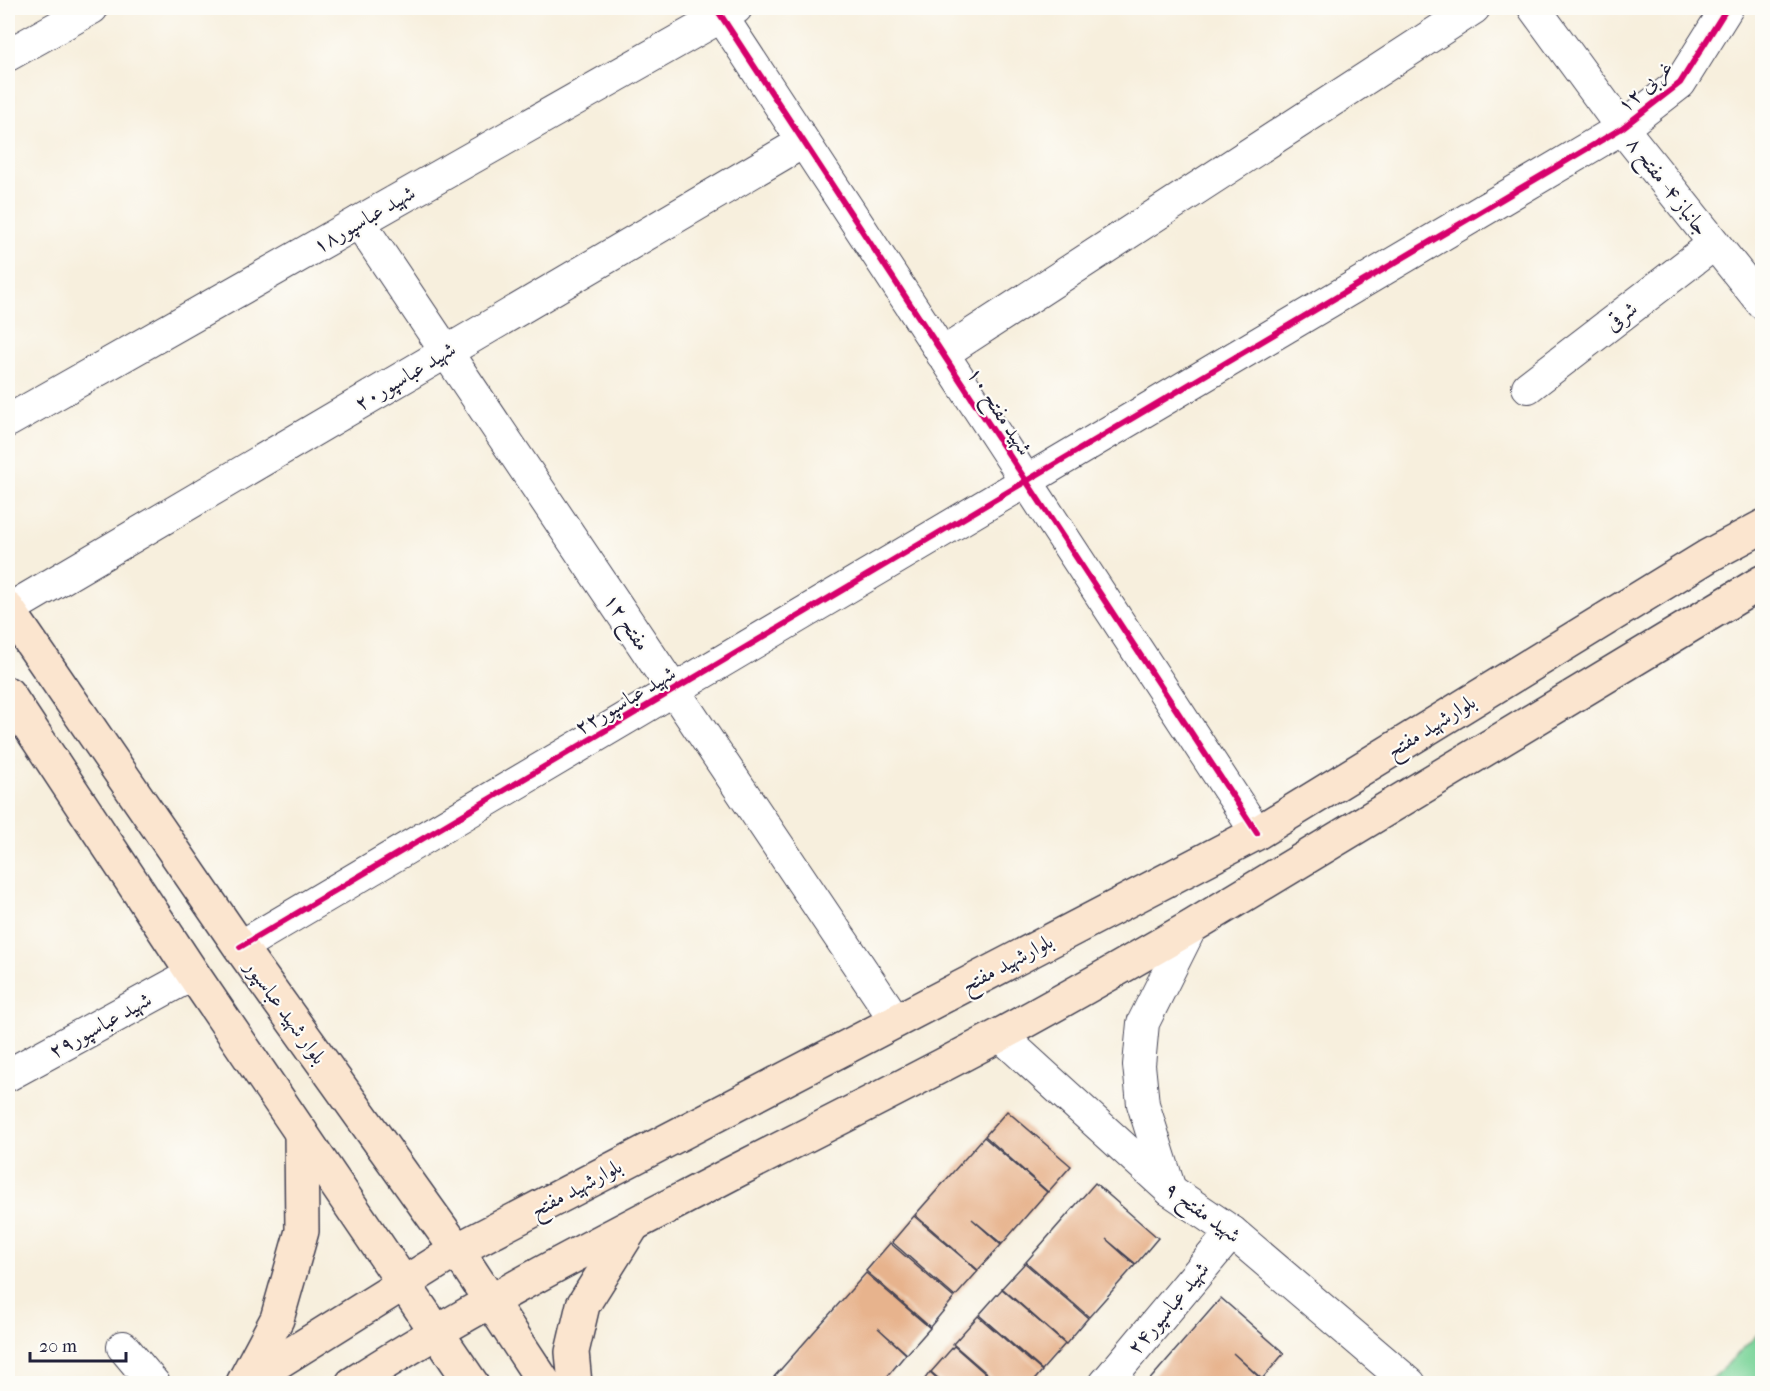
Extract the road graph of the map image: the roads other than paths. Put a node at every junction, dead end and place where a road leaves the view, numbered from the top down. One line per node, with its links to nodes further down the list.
1 (92, 8): 6 (street)
2 (1474, 8): 13 (street)
3 (1534, 8): 7 (street, جانباز ۴- مفتح ۸)
4 (1727, 8): 7 (street, غربی ۱۲)
5 (724, 10): 8 (street, شهید مفتح ۱۰); 9 (street, شهید عباسپور۱۸)
6 (8, 55)
7 (1622, 128): 10 (street, جانباز ۴- مفتح ۸); 16 (street, غربی ۱۲)
8 (803, 141): 12 (street, شهید عباسپور۲۰); 13 (street, شهید مفتح ۱۰)
9 (359, 222): 12 (street, مفتح ۱۲); 15 (street, شهید عباسپور۱۸)
10 (1714, 244): 11 (street, جانباز ۴- مفتح ۸); 14 (street, شرقی)
11 (1761, 298)
12 (446, 352): 19 (street, شهید عباسپور۲۰); 20 (street, مفتح ۱۲)
13 (942, 354): 16 (street, شهید مفتح ۱۰)
14 (1528, 387)
15 (8, 421)
16 (1026, 482): 20 (street, شهید عباسپور۲۲); 22 (street, شهید مفتح ۱۰)
17 (1762, 526): 22 (main road, بلوارشهید مفتح)
18 (1762, 582): 23 (main road)
19 (8, 610): 24 (main road, بلوار شهید عباسپور)
20 (674, 690): 24 (street, شهید عباسپور۲۲); 26 (street, مفتح ۱۲)
21 (8, 694): 25 (main road)
22 (1257, 833): 26 (main road, بلوارشهید مفتح)
23 (1191, 927): 27 (main road); 30 (street)
24 (240, 947): 33 (main road, بلوار شهید عباسپور)
25 (193, 974): 28 (street, شهید عباسپور۲۹); 29 (main road)
26 (896, 1021): 33 (main road, بلوارشهید مفتح)
27 (1000, 1035): 30 (street, شهید مفتح ۹); 31 (main road)
28 (8, 1075)
29 (301, 1132): 34 (main road); 39 (main road, بلوارشهید مفتح)
30 (1170, 1190): 32 (street, شهید مفتح ۹)
31 (632, 1225): 35 (main road); 43 (main road)
32 (1232, 1232): 44 (street, شهید عباسپور۲۴); 45 (street, شهید مفتح ۹)
33 (457, 1250): 34 (main road, بلوارشهید مفتح); 35 (main road, بلوار شهید عباسپور)
34 (404, 1283): 36 (main road); 39 (main road, بلوارشهید مفتح)
35 (491, 1301): 36 (main road); 42 (main road, بلوار شهید عباسپور)
36 (436, 1331): 40 (main road); 41 (main road)
37 (123, 1347): 38 (street)
38 (153, 1383)
39 (243, 1383)
40 (352, 1383)
41 (472, 1383)
42 (545, 1383)
43 (575, 1383)
44 (1105, 1383)
45 (1410, 1383)

